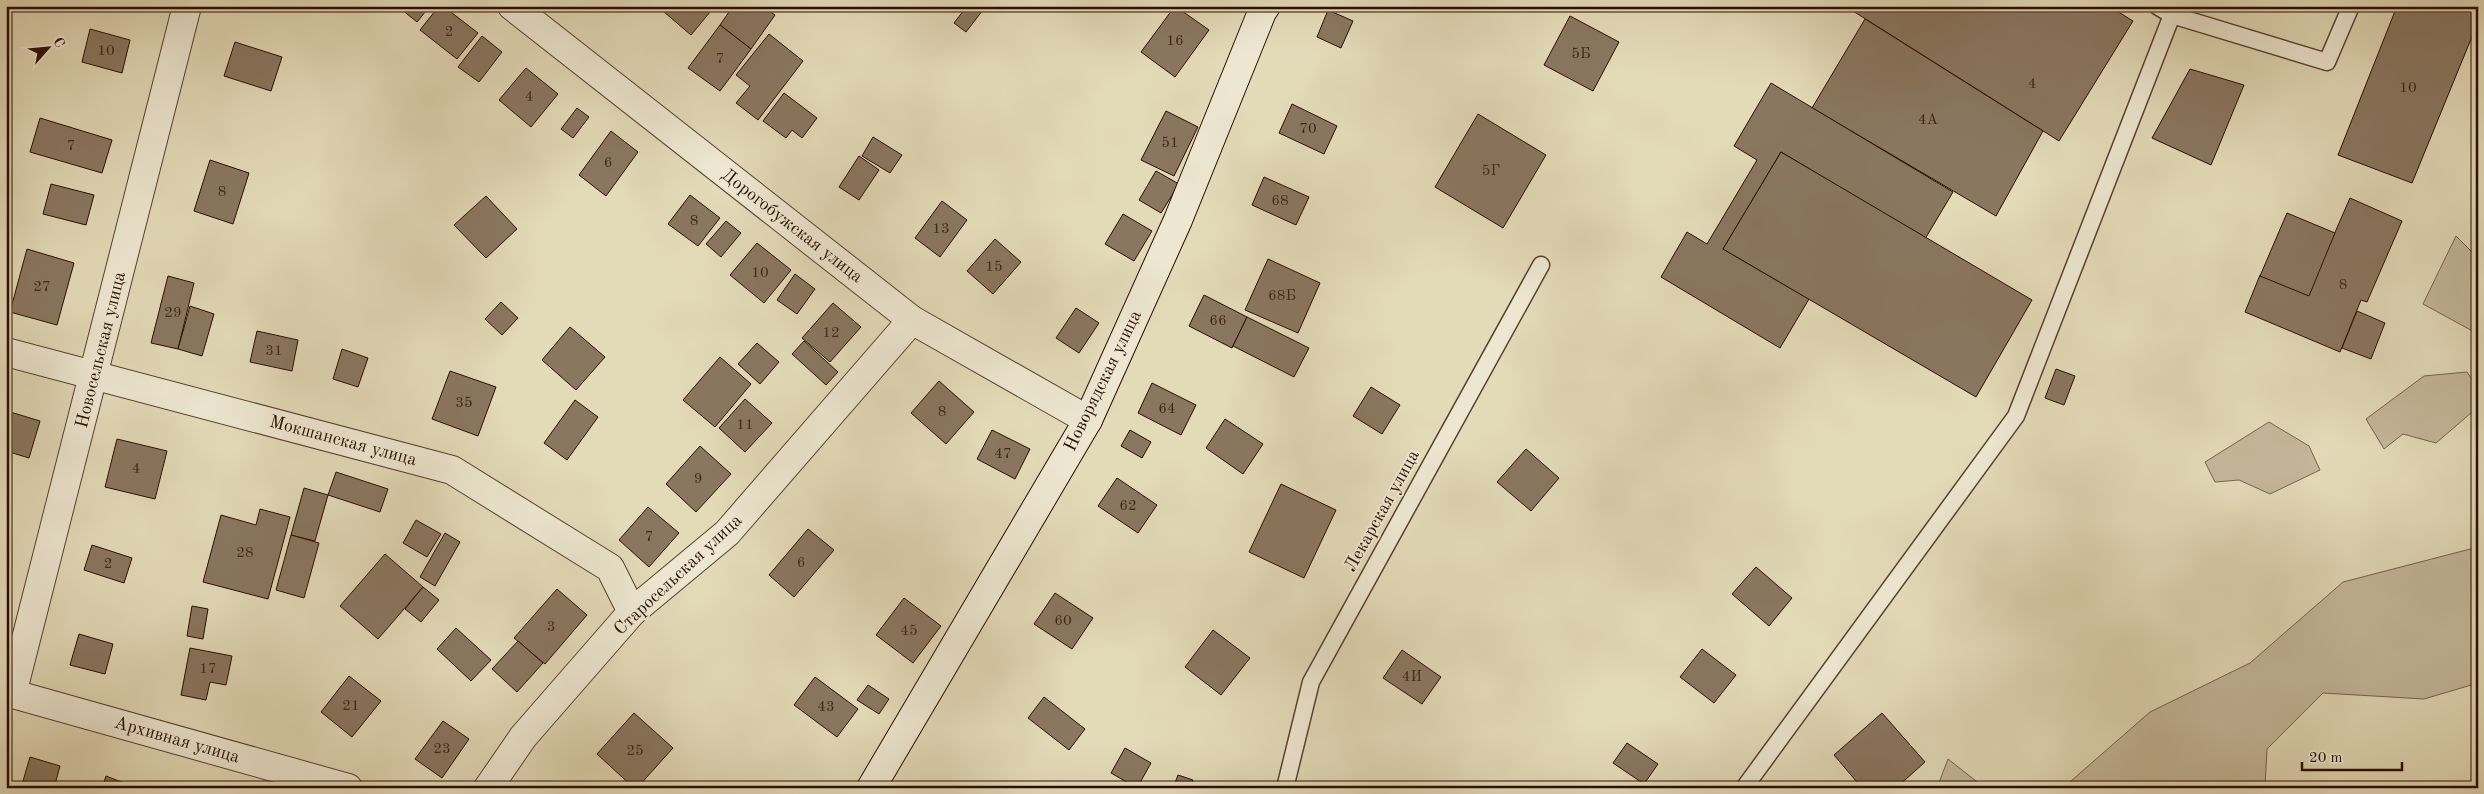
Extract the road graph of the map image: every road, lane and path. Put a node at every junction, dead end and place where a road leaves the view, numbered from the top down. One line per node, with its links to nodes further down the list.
1 (512, 6): 8 (street, Дорогобужская улица)
2 (2157, 6): 6 (lane)
3 (2351, 6): 6 (lane)
4 (183, 8): 10 (street, Новосельская улица)
5 (1262, 8): 11 (street, Новорядская улица)
6 (2172, 15): 18 (lane)
7 (1541, 265): 17 (lane, Лекарская улица)
8 (912, 320): 11 (street, Дорогобужская улица); 12 (street, Старосельская улица)
9 (6, 352): 10 (street, Мокшанская улица)
10 (95, 374): 12 (street, Мокшанская улица); 13 (street, Новосельская улица)
11 (1088, 420): 16 (street, Новорядская улица)
12 (632, 612): 15 (street, Старосельская улица)
13 (9, 693): 14 (street, Архивная улица)
14 (348, 788)
15 (488, 788)
16 (871, 788)
17 (1285, 788)
18 (1744, 788)

